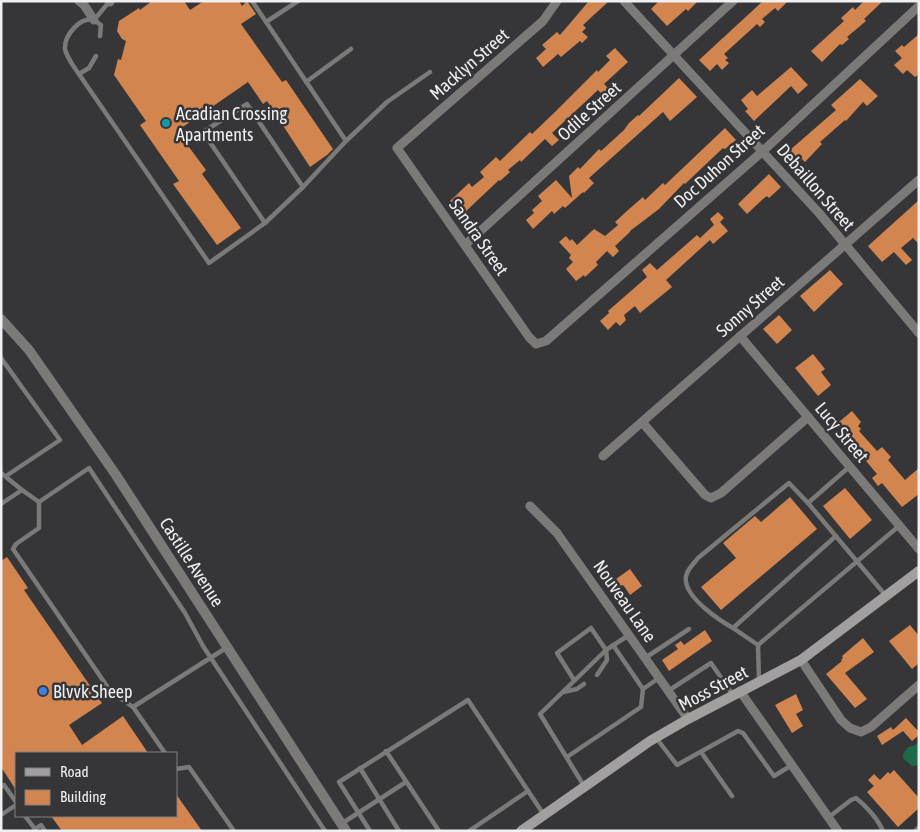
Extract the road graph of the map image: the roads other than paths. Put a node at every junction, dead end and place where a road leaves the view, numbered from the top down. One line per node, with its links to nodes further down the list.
1 (79, 1): 9 (street)
2 (110, 1): 9 (lane)
3 (252, 1): 10 (lane)
4 (298, 1): 10 (lane)
5 (624, 1): 14 (street, Debaillon Street)
6 (733, 1): 14 (street, Odile Street)
7 (554, 2): 19 (street, Macklyn Street)
8 (919, 6): 20 (street, Doc Duhon Street)
9 (94, 20): 11 (lane); 16 (lane)
10 (266, 22): 17 (lane)
11 (100, 36)
12 (351, 49): 17 (lane)
13 (96, 56): 16 (lane)
14 (674, 56): 20 (street, Debaillon Street); 24 (street, Odile Street)
15 (430, 72): 18 (lane)
16 (78, 74): 23 (lane)
17 (306, 82): 18 (lane)
18 (346, 141): 22 (lane)
19 (397, 148): 24 (street, Sandra Street)
20 (763, 151): 25 (street, Debaillon Street); 29 (street, Doc Duhon Street)
21 (919, 180): 25 (street, Sonny Street)
22 (303, 187): 23 (lane); 23 (lane)
23 (265, 223)
24 (465, 244): 29 (street, Sandra Street)
25 (845, 244): 27 (street, Debaillon Street); 28 (street, Sonny Street)
26 (1, 319): 52 (street, Castille Avenue)
27 (919, 333)
28 (740, 336): 31 (street, Lucy Street); 32 (street, Sonny Street)
29 (536, 344)
30 (1, 358): 35 (lane)
31 (808, 417): 32 (street); 34 (street, Lucy Street)
32 (642, 422): 33 (street, Sonny Street)
33 (603, 456)
34 (849, 467): 38 (lane); 41 (street, Lucy Street)
35 (3, 475): 36 (lane)
36 (22, 490): 37 (lane); 39 (lane)
37 (40, 502): 54 (lane); 67 (lane)
38 (808, 503): 42 (lane); 47 (lane)
39 (1, 504)
40 (530, 506): 49 (street, Nouveau Lane)
41 (899, 526): 43 (street, Lucy Street); 44 (lane)
42 (836, 536): 44 (lane); 47 (lane)
43 (919, 549)
44 (857, 561): 46 (lane); 51 (lane)
45 (919, 571): 46 (main road, Moss Street)
46 (886, 596): 56 (main road, Moss Street)
47 (733, 628): 51 (lane)
48 (689, 629): 55 (lane)
49 (629, 635): 50 (lane); 55 (street, Nouveau Lane)
50 (614, 645): 53 (lane); 63 (lane)
51 (758, 645): 60 (lane)
52 (228, 647): 54 (lane); 90 (street, Castille Avenue)
53 (606, 650): 57 (lane); 59 (lane); 59 (lane)
54 (211, 658): 67 (lane); 95 (lane)
55 (645, 658): 58 (street, Nouveau Lane)
56 (800, 660): 60 (main road, Moss Street); 62 (street)
57 (597, 675)
58 (659, 678): 63 (lane); 64 (street, Nouveau Lane)
59 (574, 680): 65 (lane)
60 (759, 682): 66 (main road, Moss Street)
61 (584, 684): 65 (lane)
62 (919, 685)
63 (643, 688): 73 (lane)
64 (668, 691): 66 (lane); 68 (street, Nouveau Lane)
65 (562, 692): 73 (lane)
66 (737, 693): 68 (main road, Moss Street); 74 (street)
67 (132, 707): 70 (lane)
68 (688, 719): 69 (main road, Moss Street)
69 (656, 738): 72 (lane); 78 (main road, Moss Street)
70 (164, 752)
71 (386, 752): 75 (lane); 77 (lane); 80 (lane)
72 (701, 752): 74 (lane); 81 (lane)
73 (566, 757): 78 (lane)
74 (792, 765): 89 (street)
75 (360, 768): 82 (lane); 85 (lane)
76 (178, 769): 94 (lane)
77 (406, 782): 82 (lane); 98 (lane)
78 (584, 786): 86 (main road, Moss Street)
79 (1, 787): 83 (lane)
80 (528, 791): 86 (lane); 99 (lane)
81 (732, 796)
82 (379, 799): 85 (lane); 97 (lane)
83 (15, 802)
84 (15, 805): 87 (lane)
85 (359, 813): 90 (lane); 96 (lane)
86 (544, 815): 100 (main road, Moss Street)
87 (1, 816)
88 (26, 817): 92 (lane)
89 (828, 817): 101 (street); 102 (lane)
90 (344, 827)
91 (919, 827): 103 (lane)
92 (34, 830): 93 (lane)
93 (45, 831)
94 (234, 831)
95 (325, 831)
96 (370, 831)
97 (399, 831)
98 (439, 831)
99 (469, 831)
100 (521, 831)
101 (838, 831)
102 (883, 831)
103 (914, 831)

